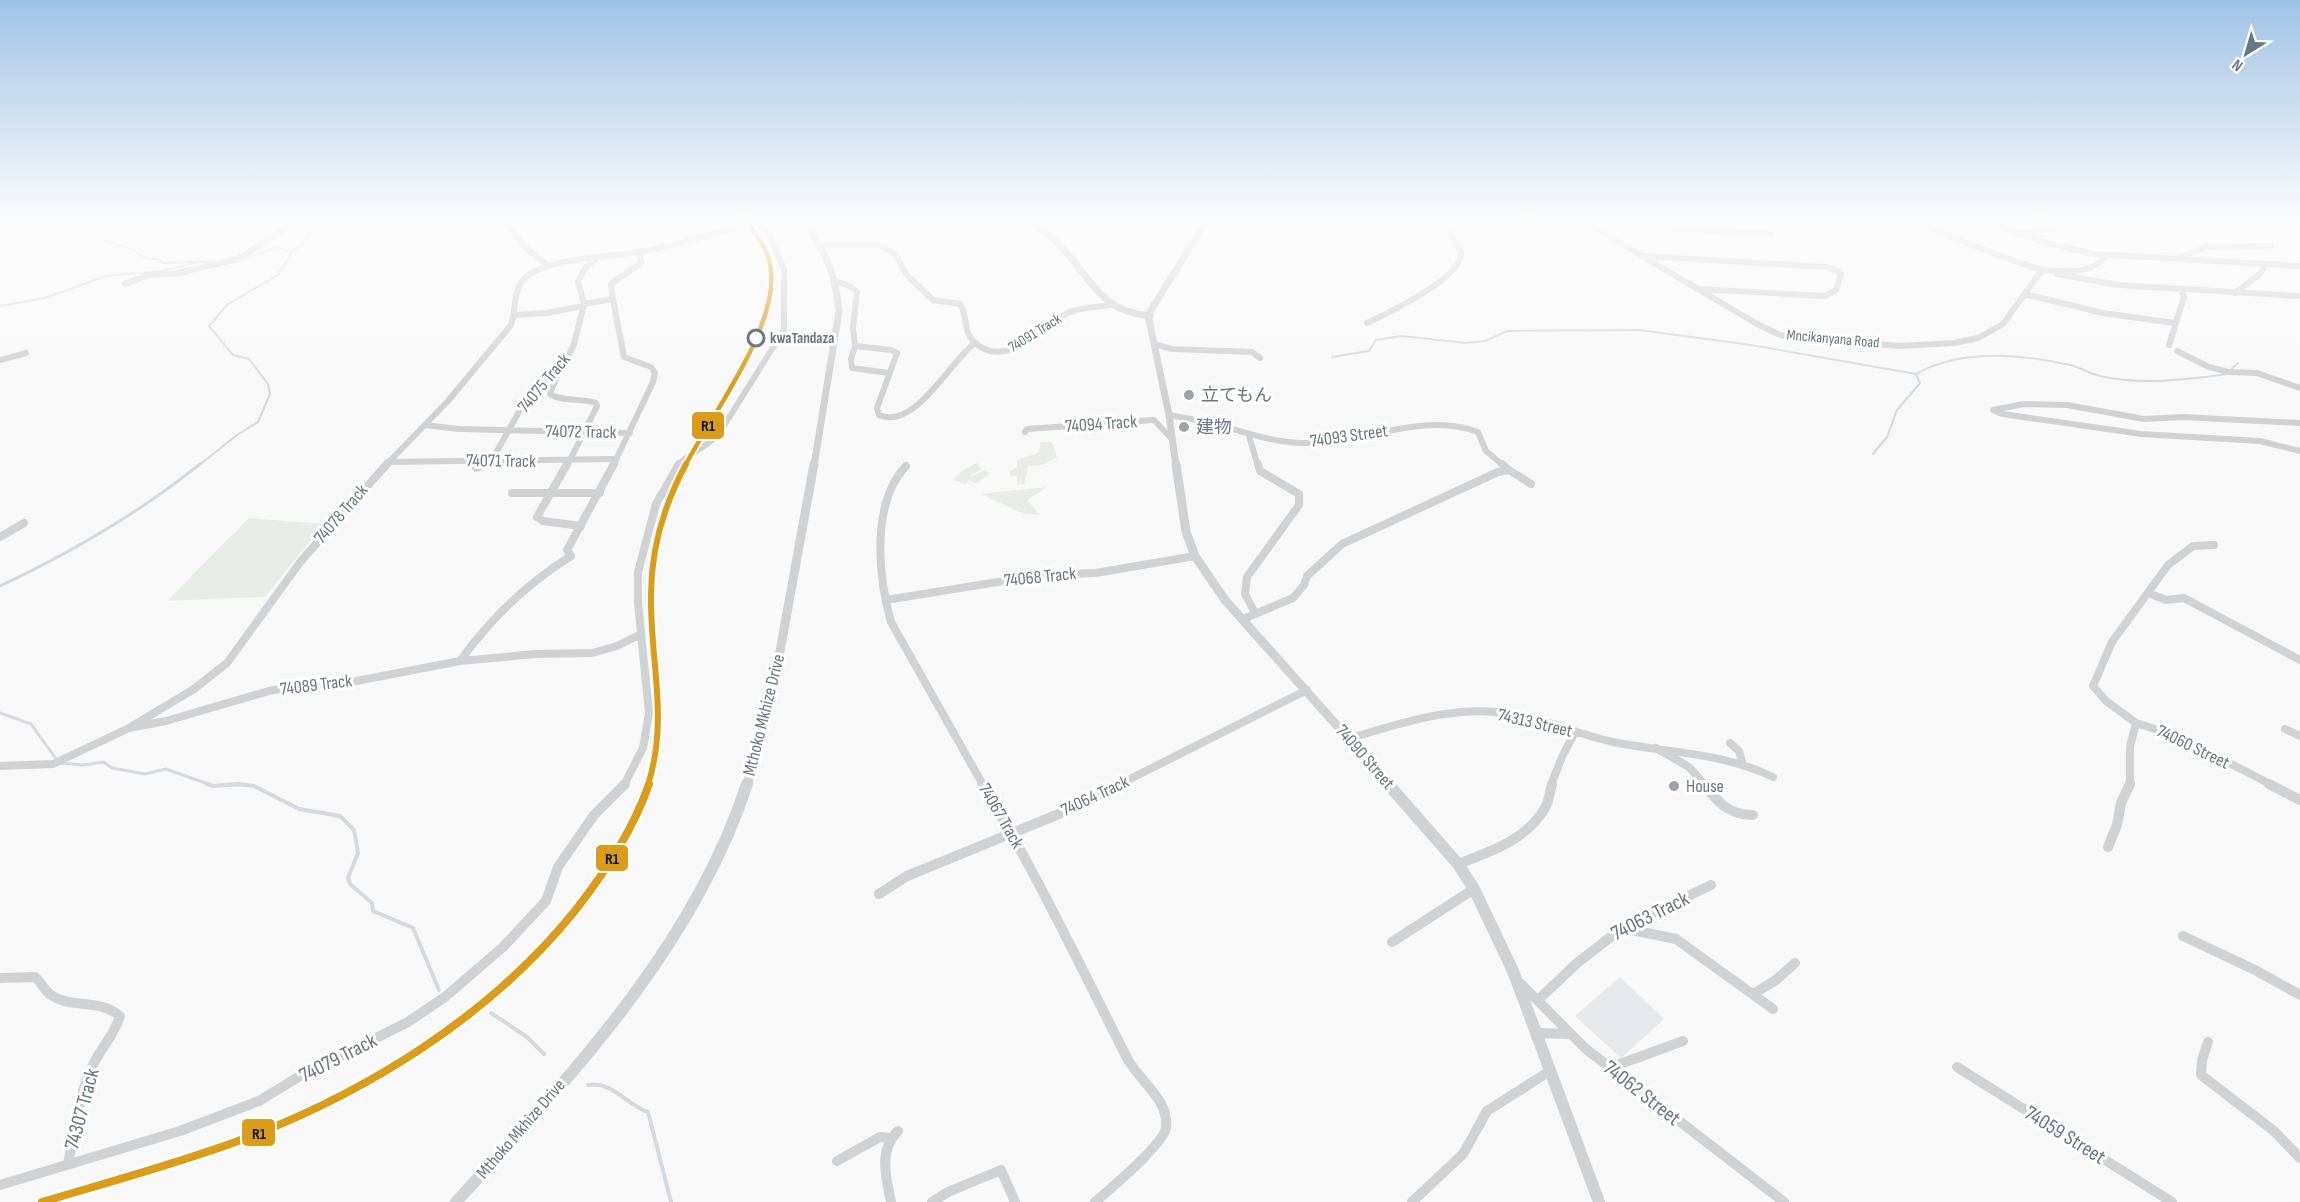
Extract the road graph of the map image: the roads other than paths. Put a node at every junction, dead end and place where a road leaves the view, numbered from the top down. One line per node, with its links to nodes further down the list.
1 (146, 276): 17 (street)
2 (527, 276): 26 (street, 74078 Track)
3 (581, 276): 24 (street, 74075 Track)
4 (622, 276): 23 (street)
5 (784, 276): 71 (street, 74079 Track)
6 (833, 276): 16 (street, Mthoko Mkhize Drive)
7 (908, 276): 30 (street)
8 (1083, 276): 25 (street)
9 (1172, 276): 27 (street)
10 (1448, 276): 28 (street)
11 (1674, 276): 18 (street, Mncikanyana Road)
12 (1840, 276): 18 (street)
13 (2037, 276): 21 (street, Mncikanyana Road)
14 (2070, 276): 19 (street)
15 (2256, 276): 20 (street)
16 (835, 281): 33 (street); 115 (street, Mthoko Mkhize Drive)
17 (124, 284)
18 (1695, 289): 21 (street, Mncikanyana Road)
19 (2181, 290): 20 (street); 29 (street)
20 (2235, 293): 22 (street)
21 (2024, 294): 29 (street)
22 (2300, 296)
23 (613, 299): 24 (street); 47 (street)
24 (584, 305): 26 (street); 38 (street, 74075 Track)
25 (1111, 305): 27 (street); 30 (street, 74091 Track)
26 (515, 315): 43 (street, 74078 Track)
27 (1150, 316): 31 (street, 74090 Street)
28 (1367, 322)
29 (2174, 322): 32 (street)
30 (975, 343): 39 (street)
31 (1154, 344): 36 (street); 41 (street, 74090 Street)
32 (2169, 345)
33 (855, 346): 39 (street); 39 (street)
34 (2178, 351): 40 (street)
35 (26, 353): 37 (street)
36 (1260, 358)
37 (0, 360)
38 (565, 363): 44 (street, 74075 Track); 45 (street)
39 (889, 373)
40 (2300, 388)
41 (1169, 415): 48 (street, 74093 Street); 49 (street, 74090 Street)
42 (2300, 423): 50 (street)
43 (425, 425): 44 (street, 74072 Track); 53 (street, 74078 Track)
44 (509, 431): 45 (street, 74072 Track); 54 (street, 74075 Track)
45 (583, 432): 47 (street, 74072 Track); 52 (street)
46 (1025, 432): 49 (street, 74094 Track)
47 (630, 434): 51 (street)
48 (1250, 436): 57 (street, 74093 Street); 69 (street)
49 (1170, 438): 66 (street, 74090 Street)
50 (2300, 451)
51 (614, 459): 52 (street, 74071 Track); 60 (street)
52 (569, 461): 54 (street, 74071 Track); 61 (street)
53 (387, 462): 54 (street, 74071 Track); 76 (street, 74078 Track)
54 (491, 462): 56 (street)
55 (906, 466): 68 (street, 74067 Track)
56 (476, 468)
57 (1509, 470): 58 (street); 69 (street)
58 (1531, 484)
59 (512, 493): 61 (street)
60 (600, 493): 61 (street); 63 (street)
61 (552, 494): 63 (street)
62 (24, 523): 64 (street)
63 (581, 526): 73 (street)
64 (0, 537)
65 (2214, 545): 67 (street)
66 (1195, 556): 68 (street, 74068 Track); 70 (street, 74090 Street)
67 (2148, 593): 72 (street); 75 (street)
68 (885, 600): 88 (street, 74067 Track)
69 (1255, 614): 70 (street)
70 (1243, 619): 74 (street, 74090 Street)
71 (639, 635): 73 (street, 74089 Track); 113 (street, 74079 Track)
72 (2300, 660)
73 (460, 661): 76 (street, 74089 Track)
74 (1307, 690): 80 (street, 74090 Street); 88 (street, 74064 Track)
75 (2136, 723): 86 (street, 74060 Street); 89 (street, 74060 Street)
76 (129, 728): 84 (street, 74089 Track)
77 (2285, 729): 79 (street)
78 (1575, 732): 80 (street, 74313 Street); 82 (street, 74313 Street); 90 (street)
79 (2300, 735)
80 (1348, 739): 90 (street, 74090 Street)
81 (1730, 743): 83 (street)
82 (1652, 746): 83 (street, 74313 Street); 87 (street)
83 (1742, 762): 85 (street, 74313 Street)
84 (0, 766)
85 (1773, 777)
86 (2300, 800)
87 (1753, 818)
88 (1011, 831): 93 (street, 74064 Track); 119 (street, 74067 Track)
89 (2108, 847)
90 (1458, 864): 92 (street, 74090 Street)
91 (1712, 885): 94 (street, 74063 Track)
92 (1474, 889): 96 (street); 98 (street, 74090 Street)
93 (879, 894)
94 (1622, 927): 100 (street); 102 (street, 74063 Track)
95 (2183, 936): 101 (street)
96 (1392, 942)
97 (1795, 963): 100 (street)
98 (1513, 971): 102 (street, 74062 Street); 104 (street, 74090 Street)
99 (0, 978): 113 (street, 74307 Track)
100 (1753, 994): 103 (street)
101 (2300, 995)
102 (1538, 1000): 105 (street, 74062 Street)
103 (1773, 1009)
104 (1536, 1033): 105 (street); 110 (street, 74090 Street)
105 (1570, 1034): 109 (street, 74062 Street)
106 (1683, 1041): 109 (street)
107 (2208, 1042): 111 (street)
108 (1957, 1067): 123 (street, 74059 Street)
109 (1609, 1068): 122 (street, 74062 Street)
110 (1550, 1071): 120 (street); 121 (street, 74090 Street)
111 (2300, 1158)
112 (837, 1161): 116 (street)
113 (68, 1164): 114 (street, 74079 Track)
114 (0, 1185)
115 (456, 1202)
116 (891, 1202)
117 (932, 1202): 118 (street)
118 (1015, 1202)
119 (1095, 1202)
120 (1412, 1202)
121 (1599, 1202)
122 (1784, 1202)
123 (2172, 1202)

